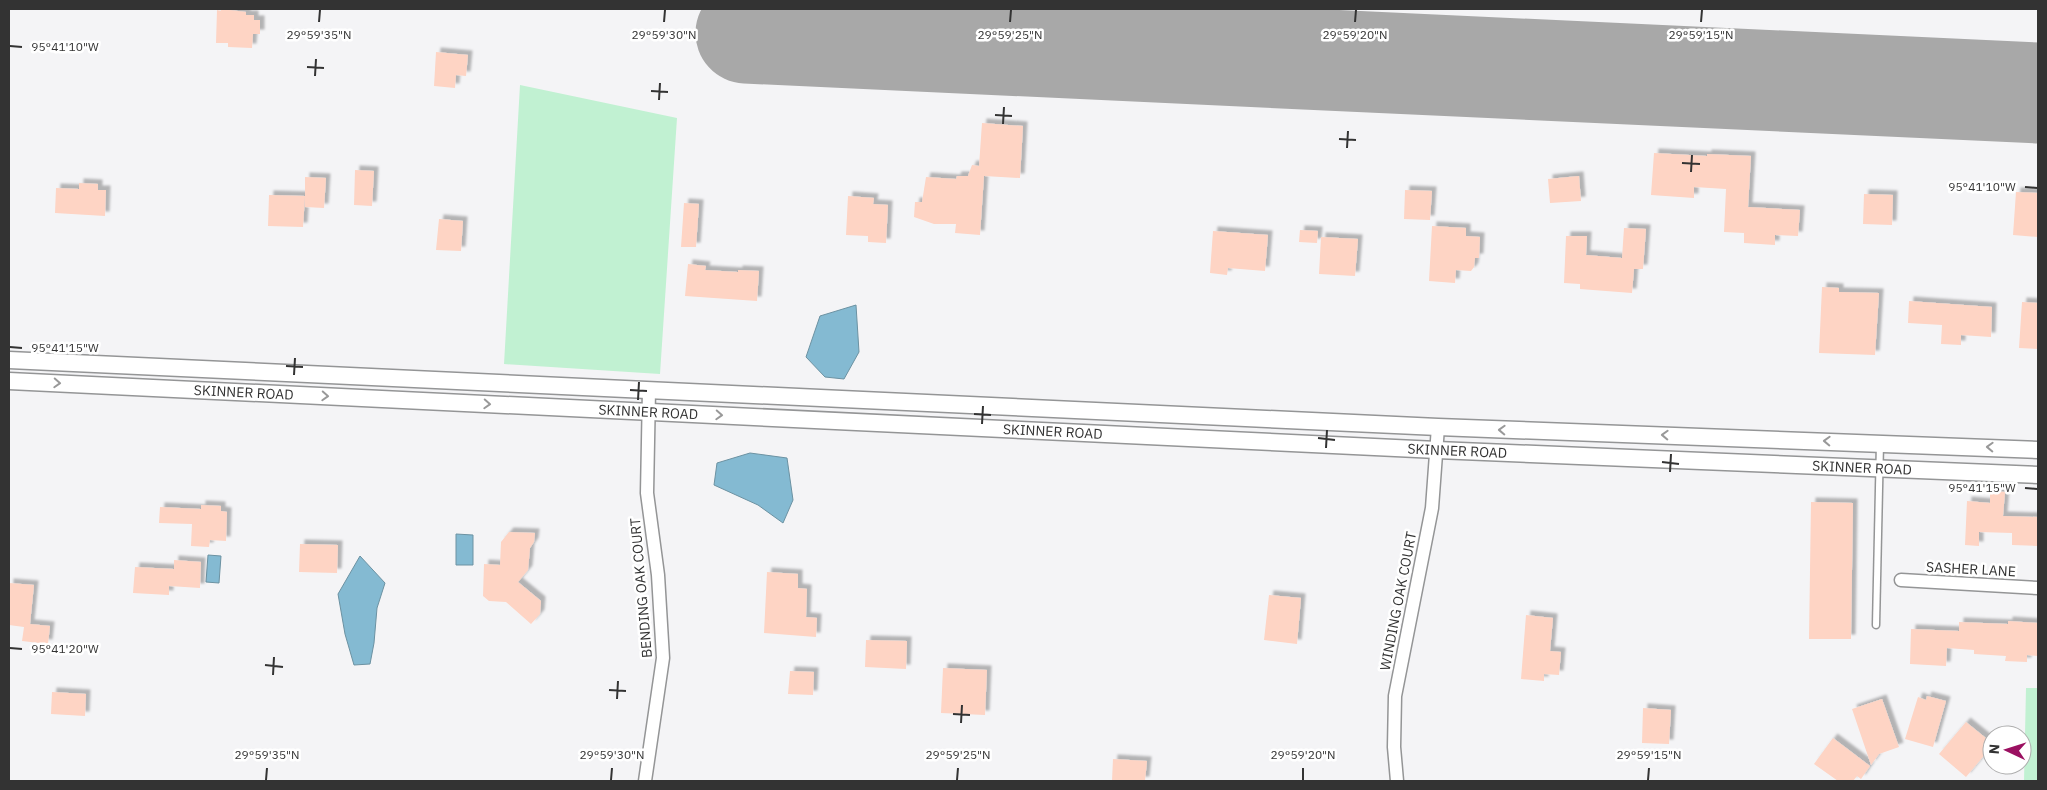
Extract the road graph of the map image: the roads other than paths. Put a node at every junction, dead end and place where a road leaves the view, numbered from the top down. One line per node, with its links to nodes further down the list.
1 (9, 360): 2 (street, SKINNER ROAD)
2 (182, 368): 4 (street); 5 (street, SKINNER ROAD)
3 (9, 381): 4 (street, SKINNER ROAD, one-way to 4)
4 (182, 389): 6 (street, SKINNER ROAD, one-way to 6)
5 (649, 390): 6 (street, BENDING OAK COURT); 7 (street, SKINNER ROAD)
6 (648, 412): 9 (street, SKINNER ROAD, one-way to 9); 16 (street, BENDING OAK COURT)
7 (1438, 427): 8 (street, SKINNER ROAD, one-way to 7); 9 (street, WINDING OAK COURT)
8 (1880, 443): 10 (street, SKINNER ROAD, one-way to 8); 11 (lane)
9 (1437, 450): 11 (street, SKINNER ROAD); 17 (street, WINDING OAK COURT)
10 (2038, 450)
11 (1879, 468): 12 (street, SKINNER ROAD); 15 (lane)
12 (2038, 475)
13 (1901, 580): 14 (street, SASHER LANE)
14 (2038, 588)
15 (1876, 625)
16 (645, 781)
17 (1397, 781)

